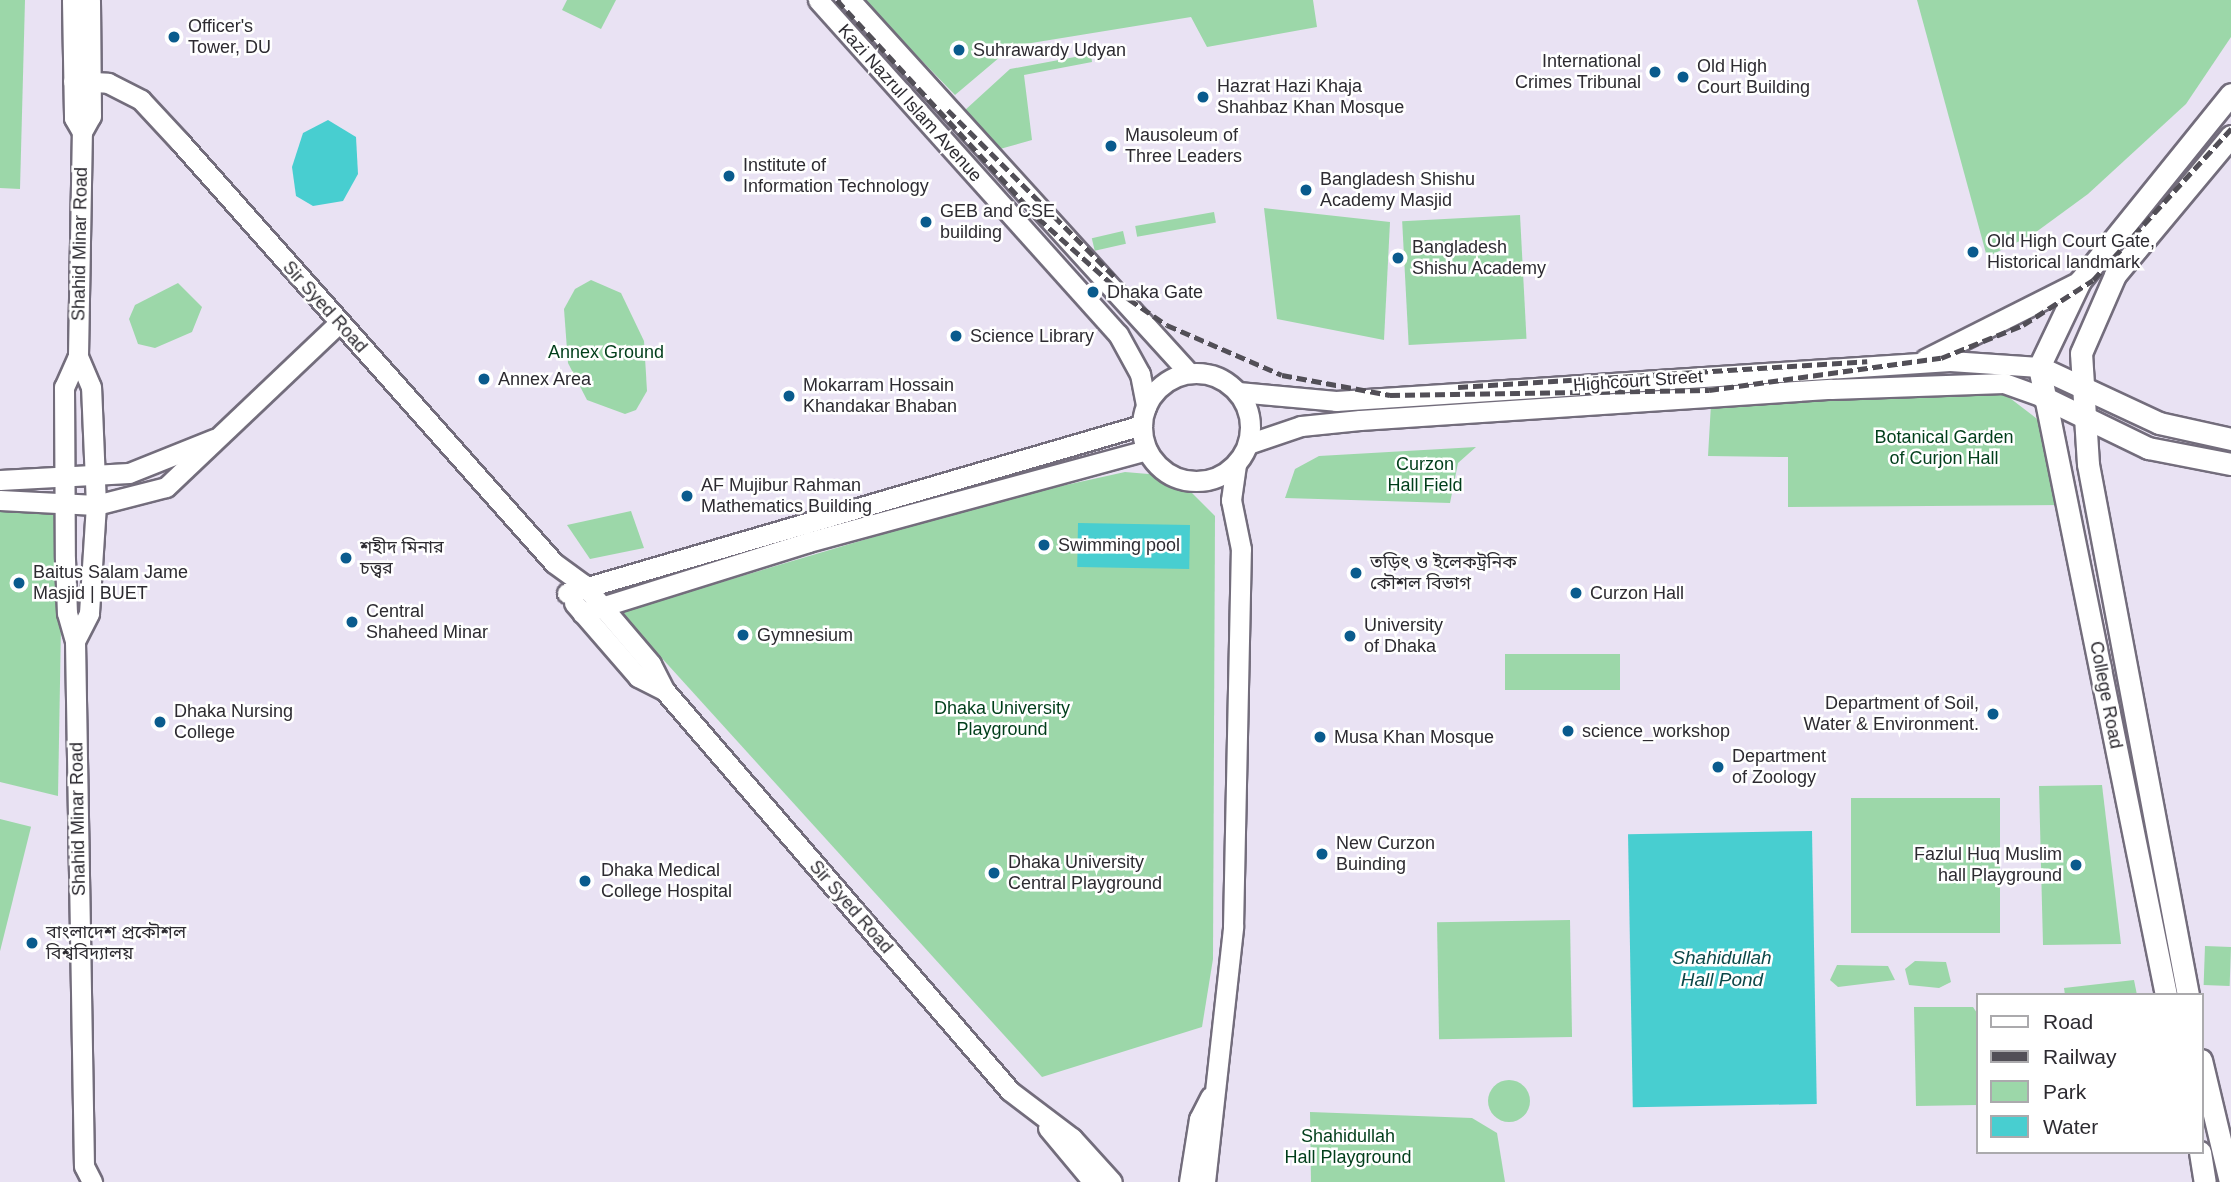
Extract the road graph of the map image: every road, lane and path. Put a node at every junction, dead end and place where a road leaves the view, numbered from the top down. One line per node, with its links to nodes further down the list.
1 (72, 0): 5 (main road, Shahid Minar Road)
2 (90, 0): 5 (main road, Shahid Minar Road)
3 (818, 0): 17 (main road, Kazi Nazrul Islam Avenue)
4 (850, 0): 13 (main road, Kazi Nazrul Islam Avenue)
5 (82, 81): 9 (main road, Sir Syed Road); 10 (main road, Shahid Minar Road)
6 (2231, 94): 8 (main road)
7 (2231, 136): 14 (main road, College Road)
8 (2080, 281): 11 (main road); 12 (main road)
9 (339, 323): 19 (main road); 33 (main road, Sir Syed Road)
10 (78, 356): 25 (main road, Shahid Minar Road); 27 (main road, Shahid Minar Road)
11 (1915, 363): 12 (main road, Highcourt Street); 15 (main road, Highcourt Street)
12 (2039, 367): 14 (main road); 16 (main road, College Road)
13 (1189, 373): 15 (main road); 17 (main road)
14 (2079, 387): 18 (main road, College Road); 20 (main road)
15 (1238, 392): 21 (main road)
16 (2043, 397): 18 (main road); 21 (main road, Highcourt Street); 36 (main road, College Road)
17 (1144, 416): 22 (main road); 33 (main road)
18 (2082, 419): 24 (main road); 37 (main road, College Road)
19 (215, 439): 25 (main road); 31 (main road)
20 (2231, 439)
21 (1248, 444): 23 (main road)
22 (1147, 450): 28 (main road); 34 (main road)
23 (1236, 464): 28 (main road); 30 (main road)
24 (2231, 464)
25 (95, 478): 27 (main road); 31 (main road, Shahid Minar Road)
26 (0, 480): 27 (main road)
27 (66, 480): 32 (main road, Shahid Minar Road)
28 (1208, 480): 30 (main road)
29 (0, 500): 32 (main road)
30 (1231, 500): 39 (main road)
31 (96, 505): 32 (main road); 35 (main road, Shahid Minar Road)
32 (66, 506): 35 (main road, Shahid Minar Road)
33 (575, 588): 34 (main road, Sir Syed Road)
34 (591, 608): 40 (main road, Sir Syed Road)
35 (75, 641): 42 (main road, Shahid Minar Road)
36 (2166, 993)
37 (2188, 993)
38 (2203, 1068): 48 (main road)
39 (1213, 1093): 45 (main road); 46 (main road)
40 (1042, 1118): 43 (main road, Sir Syed Road); 44 (main road, Sir Syed Road)
41 (2200, 1154): 47 (main road)
42 (83, 1177)
43 (1093, 1182)
44 (1112, 1182)
45 (1189, 1182)
46 (1205, 1182)
47 (2205, 1182)
48 (2231, 1182)

